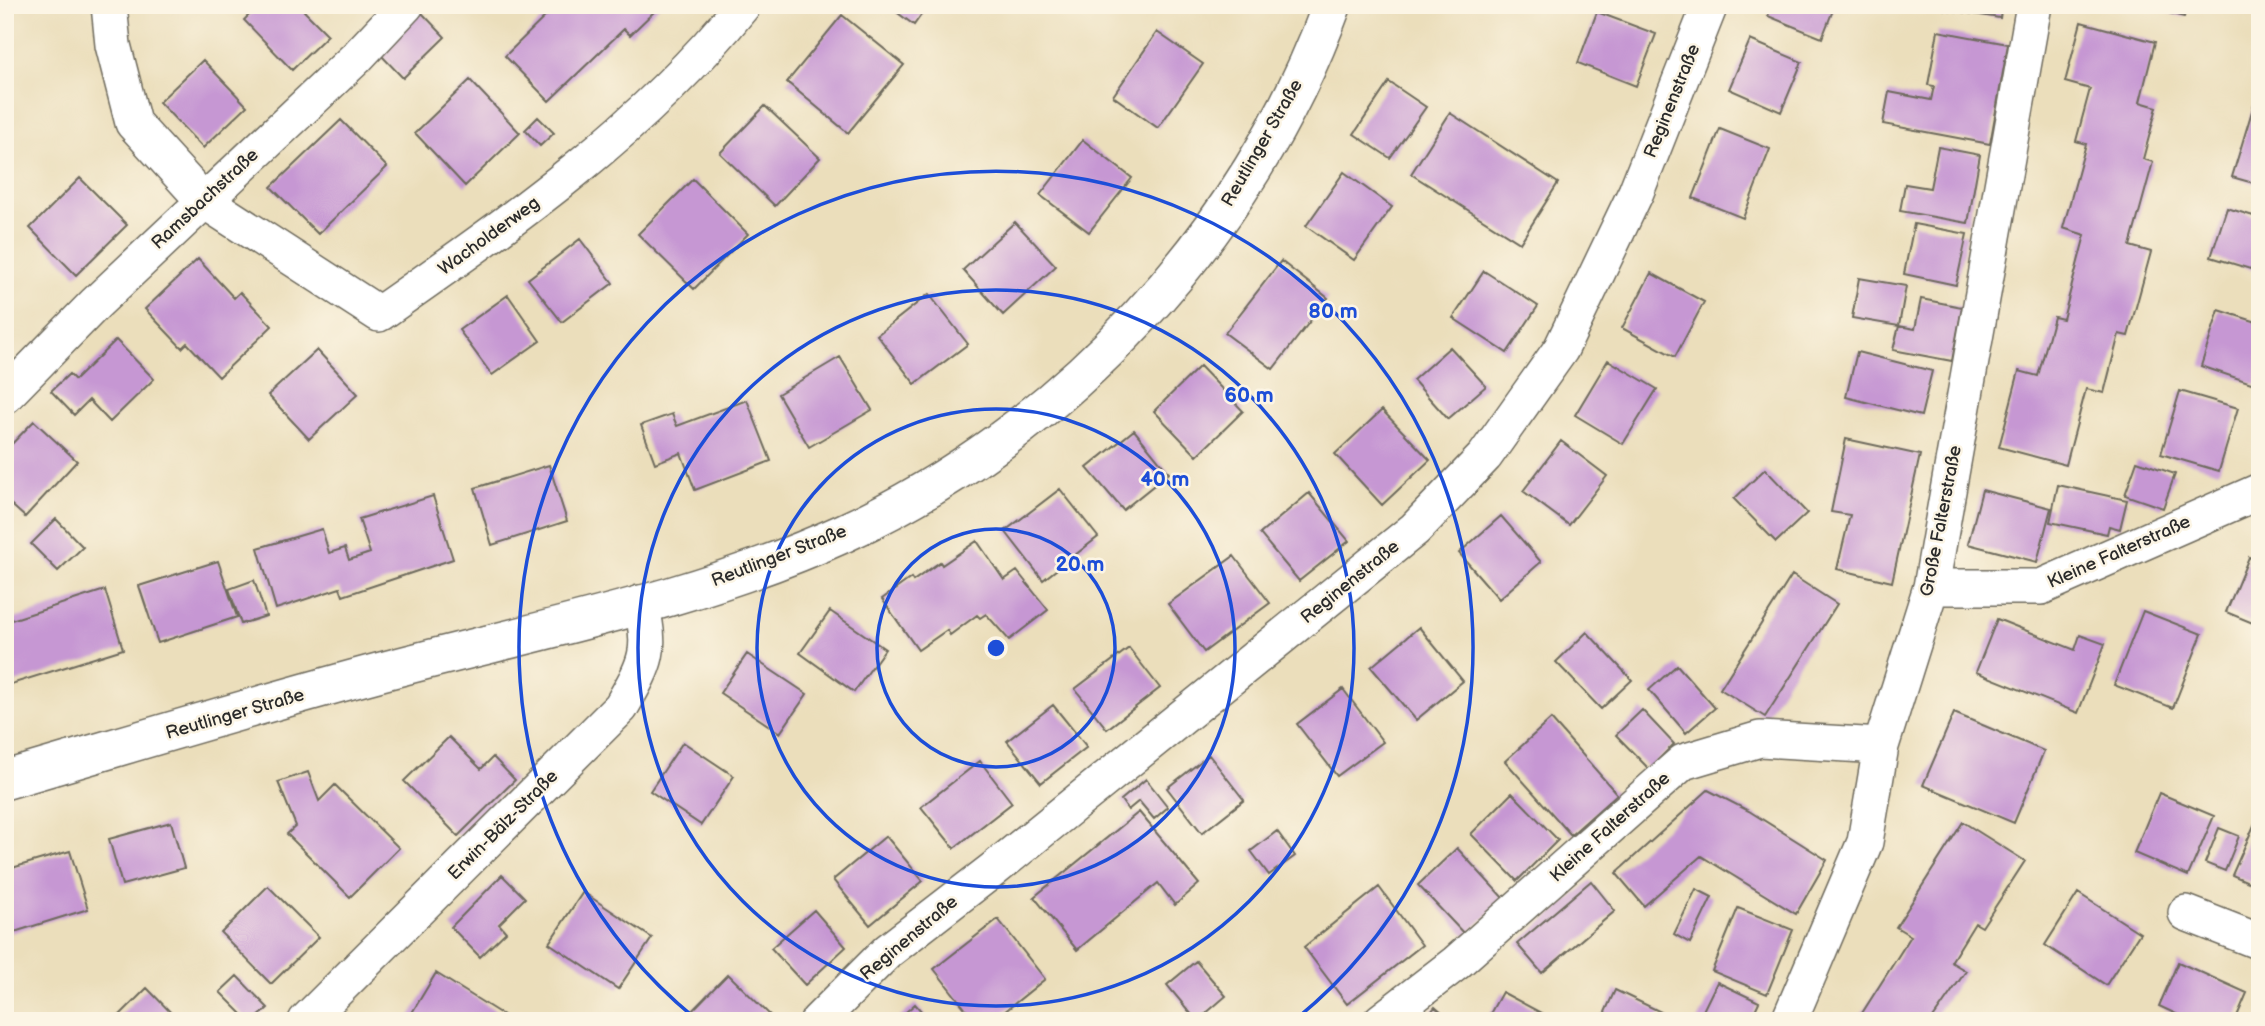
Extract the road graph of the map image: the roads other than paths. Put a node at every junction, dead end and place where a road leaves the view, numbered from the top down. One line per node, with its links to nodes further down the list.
1 (109, 5): 7 (street)
2 (406, 5): 7 (street, Ramsbachstraße)
3 (744, 5): 7 (street, Wacholderweg)
4 (1332, 5): 11 (street, Reutlinger Straße)
5 (1710, 5): 17 (street, Reginenstraße)
6 (2034, 5): 10 (street, Große Falterstraße)
7 (203, 200): 8 (street, Ramsbachstraße)
8 (5, 396)
9 (2260, 491): 10 (street, Kleine Falterstraße)
10 (1931, 587): 12 (street, Große Falterstraße)
11 (640, 603): 13 (street, Reutlinger Straße); 16 (street, Erwin-Bälz-Straße)
12 (1881, 746): 18 (street, Kleine Falterstraße); 19 (street, Große Falterstraße)
13 (5, 780)
14 (2186, 913): 15 (street)
15 (2260, 942)
16 (306, 1021)
17 (818, 1021)
18 (1381, 1021)
19 (1789, 1021)

